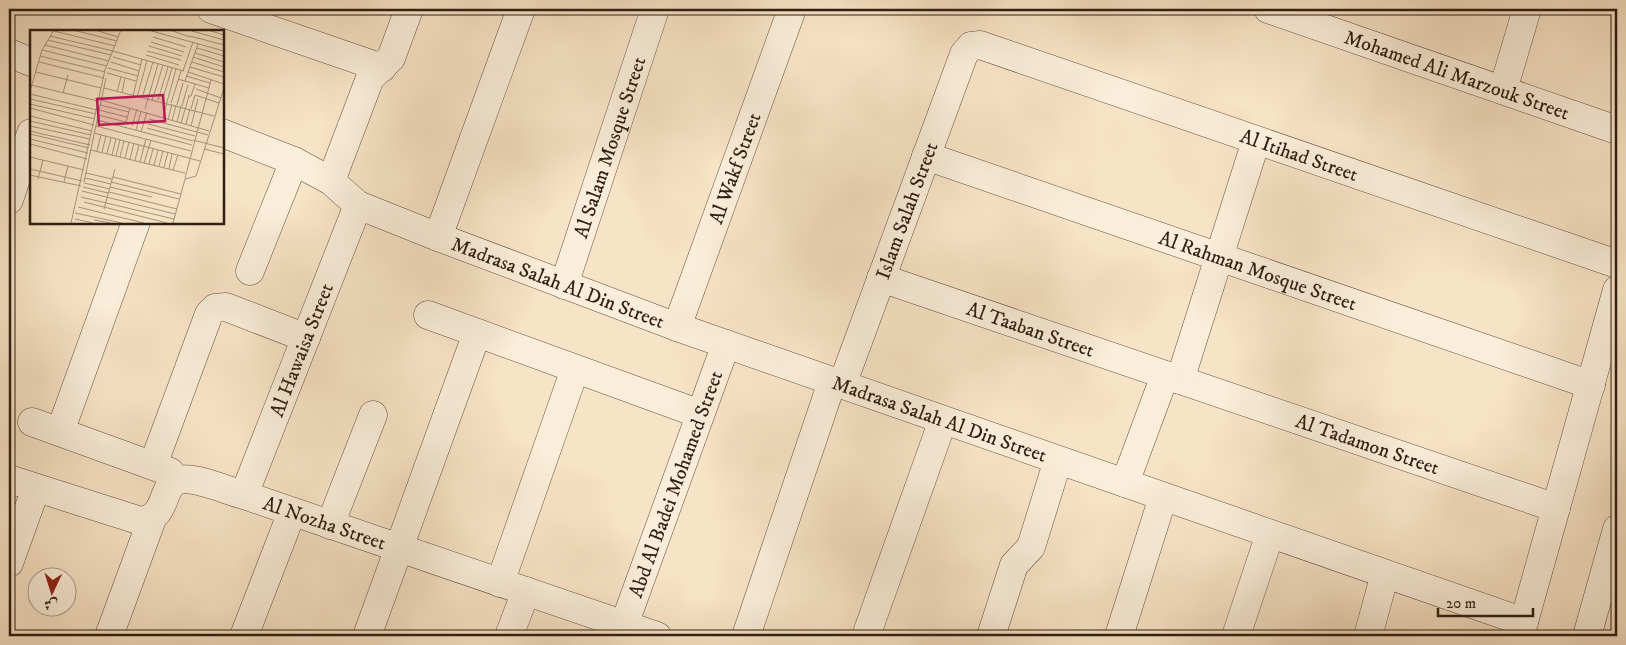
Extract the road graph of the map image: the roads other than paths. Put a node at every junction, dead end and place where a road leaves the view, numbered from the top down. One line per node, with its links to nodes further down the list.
1 (211, 9): 11 (street)
2 (409, 9): 11 (street)
3 (521, 9): 23 (street)
4 (655, 9): 28 (street, Al Salam Mosque Street)
5 (792, 9): 31 (street, Al Wakf Street)
6 (1268, 9): 12 (street, Mohamed Ali Marzouk Street)
7 (1527, 9): 12 (street)
8 (980, 45): 16 (street, Al Itihad Street); 17 (street, Islam Salah Street)
9 (9, 53): 10 (street)
10 (30, 62)
11 (382, 68): 19 (street)
12 (1503, 90): 13 (street, Mohamed Ali Marzouk Street)
13 (1617, 130)
14 (224, 133): 18 (street, Madrasa Salah Al Din Street)
15 (30, 136): 20 (street)
16 (1256, 141): 24 (street); 25 (street, Al Itihad Street)
17 (926, 156): 24 (street, Al Rahman Mosque Street); 27 (street, Islam Salah Street)
18 (294, 161): 19 (street, Madrasa Salah Al Din Street); 26 (street)
19 (331, 181): 21 (street, Madrasa Salah Al Din Street)
20 (9, 200)
21 (358, 205): 23 (street, Madrasa Salah Al Din Street); 33 (street, Al Hawaisa Street)
22 (135, 224): 43 (street)
23 (438, 237): 28 (street, Madrasa Salah Al Din Street)
24 (1219, 258): 36 (street); 38 (street, Al Rahman Mosque Street)
25 (1617, 264)
26 (250, 271)
27 (881, 278): 36 (street, Al Taaban Street); 37 (street, Islam Salah Street)
28 (564, 285): 31 (street, Madrasa Salah Al Din Street)
29 (1617, 290): 38 (street)
30 (428, 315): 32 (street)
31 (677, 327): 34 (street, Madrasa Salah Al Din Street)
32 (477, 333): 35 (street); 58 (street)
33 (306, 338): 45 (street); 50 (street, Al Hawaisa Street)
34 (726, 344): 37 (street, Madrasa Salah Al Din Street); 39 (street, Abd Al Badei Mohamed Street)
35 (575, 369): 39 (street); 61 (street)
36 (1172, 377): 48 (street); 52 (street, Al Tadamon Street)
37 (837, 384): 41 (street, Madrasa Salah Al Din Street); 70 (street, Islam Salah Street)
38 (1591, 385): 52 (street)
39 (700, 414): 65 (street, Abd Al Badei Mohamed Street)
40 (373, 415): 55 (street)
41 (943, 420): 44 (street, Madrasa Salah Al Din Street); 71 (street)
42 (32, 422): 43 (street)
43 (60, 432): 45 (street)
44 (1058, 460): 48 (street, Madrasa Salah Al Din Street); 72 (street)
45 (153, 465): 47 (street)
46 (9, 479): 49 (street)
47 (178, 480): 50 (street, Al Nozha Street); 54 (street)
48 (1125, 484): 51 (street, Madrasa Salah Al Din Street)
49 (36, 488): 54 (street); 59 (street)
50 (244, 495): 53 (street, Al Nozha Street)
51 (1163, 497): 57 (street, Madrasa Salah Al Din Street); 73 (street)
52 (1556, 508): 64 (street)
53 (292, 512): 55 (street, Al Nozha Street); 67 (street)
54 (152, 519): 66 (street)
55 (330, 525): 58 (street, Al Nozha Street)
56 (1617, 529): 63 (street)
57 (1270, 534): 60 (street, Madrasa Salah Al Din Street); 74 (street)
58 (399, 548): 61 (street, Al Nozha Street); 68 (street)
59 (9, 563)
60 (1386, 574): 64 (street, Madrasa Salah Al Din Street); 75 (street)
61 (500, 583): 62 (street, Al Nozha Street)
62 (526, 591): 65 (street, Al Nozha Street); 69 (street)
63 (1609, 592): 76 (street)
64 (1522, 629)
65 (643, 633)
66 (109, 636)
67 (244, 636)
68 (366, 636)
69 (509, 636)
70 (746, 636)
71 (866, 636)
72 (992, 636)
73 (1119, 636)
74 (1236, 636)
75 (1368, 636)
76 (1587, 636)

